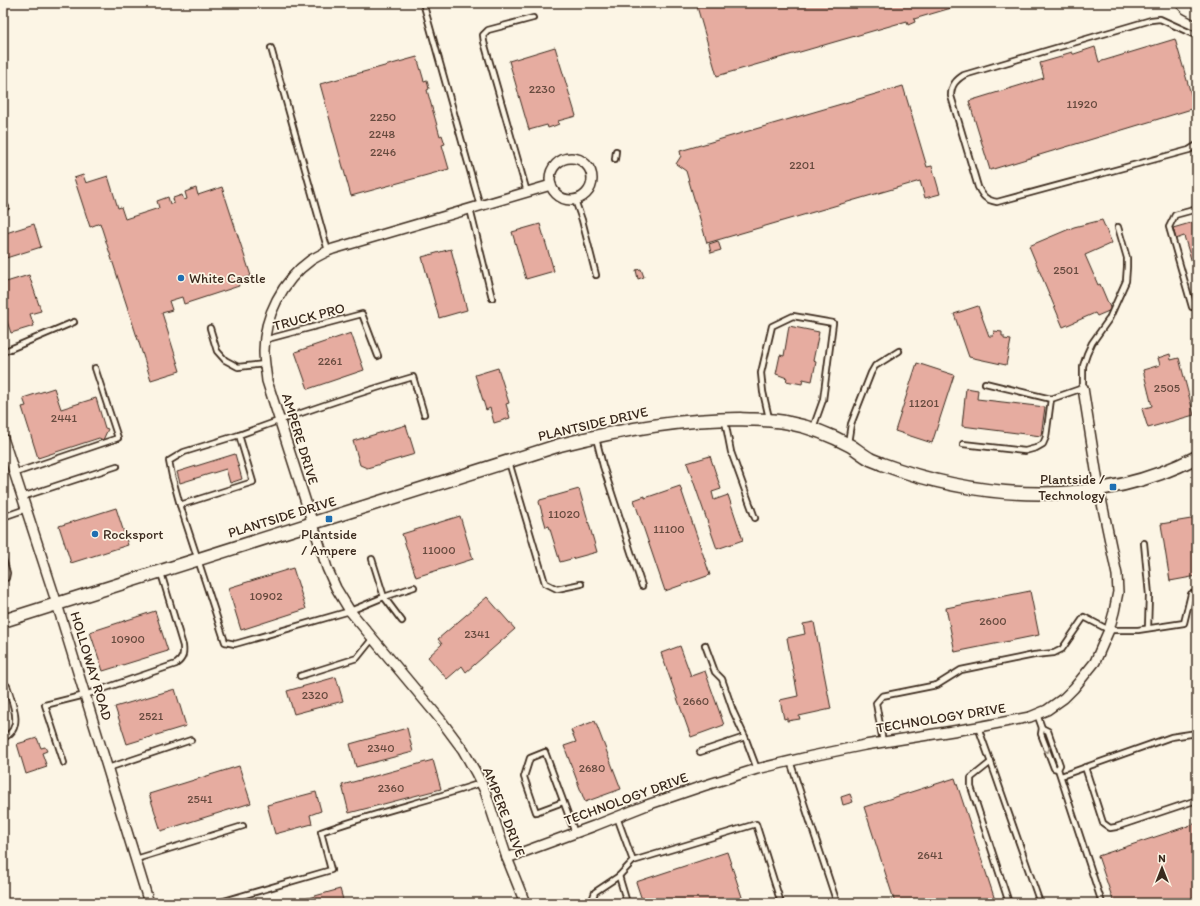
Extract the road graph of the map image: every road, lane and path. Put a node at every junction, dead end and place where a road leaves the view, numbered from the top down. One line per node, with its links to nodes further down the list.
1 (1180, 3): 3 (street)
2 (424, 6): 13 (lane)
3 (1197, 15)
4 (533, 18): 11 (lane)
5 (1197, 34): 7 (lane)
6 (271, 48): 17 (lane)
7 (1197, 145)
8 (616, 151): 9 (lane)
9 (615, 159)
10 (551, 185): 11 (street, AMPERE DRIVE); 12 (street); 12 (street)
11 (527, 192): 13 (street, AMPERE DRIVE)
12 (575, 200): 18 (lane)
13 (480, 206): 14 (street, AMPERE DRIVE)
14 (470, 209): 17 (street, AMPERE DRIVE); 19 (lane)
15 (1197, 210): 20 (lane)
16 (1118, 227): 30 (lane)
17 (328, 251): 23 (street, AMPERE DRIVE)
18 (596, 275)
19 (492, 298)
20 (1197, 305)
21 (74, 322): 25 (lane)
22 (210, 328): 27 (lane)
23 (264, 340): 26 (lane, TRUCK PRO); 27 (street, AMPERE DRIVE)
24 (899, 351): 41 (lane)
25 (3, 352)
26 (378, 356)
27 (265, 364): 34 (street, AMPERE DRIVE)
28 (95, 368): 45 (lane)
29 (985, 383): 31 (lane)
30 (1083, 388): 31 (lane); 46 (street, TECHNOLOGY DRIVE)
31 (1051, 399): 40 (lane)
32 (424, 414): 34 (lane)
33 (725, 419): 35 (street, PLANTSIDE DRIVE); 38 (street, PLANTSIDE DRIVE); 51 (lane)
34 (280, 420): 37 (lane); 52 (street, AMPERE DRIVE)
35 (769, 420): 36 (street, PLANTSIDE DRIVE); 36 (lane)
36 (813, 429): 41 (street, PLANTSIDE DRIVE)
37 (239, 435): 48 (lane); 48 (lane)
38 (596, 436): 43 (street, PLANTSIDE DRIVE); 60 (lane)
39 (3, 438): 45 (street, HOLLOWAY ROAD)
40 (963, 444)
41 (848, 445): 46 (street, PLANTSIDE DRIVE)
42 (1197, 457): 46 (street, PLANTSIDE DRIVE)
43 (509, 462): 52 (street, PLANTSIDE DRIVE); 59 (lane)
44 (117, 466): 47 (lane)
45 (15, 473): 47 (street, HOLLOWAY ROAD)
46 (1099, 489): 69 (street, TECHNOLOGY DRIVE)
47 (22, 497): 49 (street, HOLLOWAY ROAD)
48 (180, 505): 55 (lane)
49 (26, 509): 50 (lane); 64 (street, HOLLOWAY ROAD)
50 (3, 517)
51 (755, 518)
52 (312, 524): 55 (street, PLANTSIDE DRIVE); 65 (street, AMPERE DRIVE)
53 (1144, 543): 68 (lane)
54 (3, 559): 58 (lane)
55 (198, 559): 57 (street, PLANTSIDE DRIVE); 65 (lane)
56 (372, 559): 63 (lane)
57 (160, 571): 64 (street, PLANTSIDE DRIVE); 74 (lane)
58 (3, 579)
59 (581, 584)
60 (642, 586)
61 (414, 587): 63 (lane)
62 (1197, 593): 68 (lane)
63 (384, 597): 65 (lane); 67 (lane)
64 (57, 604): 66 (street, PLANTSIDE DRIVE); 74 (street, HOLLOWAY ROAD)
65 (350, 611): 70 (street, AMPERE DRIVE)
66 (3, 621)
67 (402, 621)
68 (1148, 628): 69 (lane)
69 (1109, 630): 75 (street, TECHNOLOGY DRIVE); 82 (lane)
70 (373, 638): 72 (lane); 92 (street, AMPERE DRIVE)
71 (705, 645): 79 (lane)
72 (300, 676)
73 (3, 687): 80 (lane)
74 (85, 696): 85 (lane); 88 (street, HOLLOWAY ROAD)
75 (1037, 714): 76 (street, TECHNOLOGY DRIVE); 77 (lane)
76 (978, 727): 82 (street, TECHNOLOGY DRIVE); 86 (lane)
77 (1042, 728): 90 (lane, one-way to 90); 90 (lane)
78 (1197, 732): 87 (lane)
79 (745, 737): 83 (lane); 89 (lane)
80 (3, 738)
81 (191, 740): 88 (lane)
82 (883, 742): 84 (street, TECHNOLOGY DRIVE)
83 (700, 752)
84 (790, 761): 89 (street, TECHNOLOGY DRIVE); 108 (lane)
85 (64, 762)
86 (991, 762): 109 (lane); 110 (lane)
87 (1085, 767): 91 (lane); 93 (lane)
88 (108, 768): 98 (street, HOLLOWAY ROAD)
89 (757, 769): 95 (street, TECHNOLOGY DRIVE)
90 (1058, 769): 91 (lane)
91 (1061, 776): 111 (lane)
92 (481, 784): 99 (street, AMPERE DRIVE); 103 (lane)
93 (1197, 800)
94 (563, 802): 94 (lane); 97 (lane)
95 (617, 817): 97 (street, TECHNOLOGY DRIVE); 100 (lane)
96 (243, 826): 98 (lane)
97 (575, 833): 99 (street, TECHNOLOGY DRIVE)
98 (136, 858): 102 (street, HOLLOWAY ROAD)
99 (506, 858): 104 (street, AMPERE DRIVE)
100 (633, 861): 101 (lane); 107 (lane)
101 (618, 876): 105 (lane); 106 (lane)
102 (150, 903)
103 (218, 903)
104 (525, 903)
105 (591, 903)
106 (627, 903)
107 (781, 903)
108 (837, 903)
109 (1009, 903)
110 (1040, 903)
111 (1102, 903)

